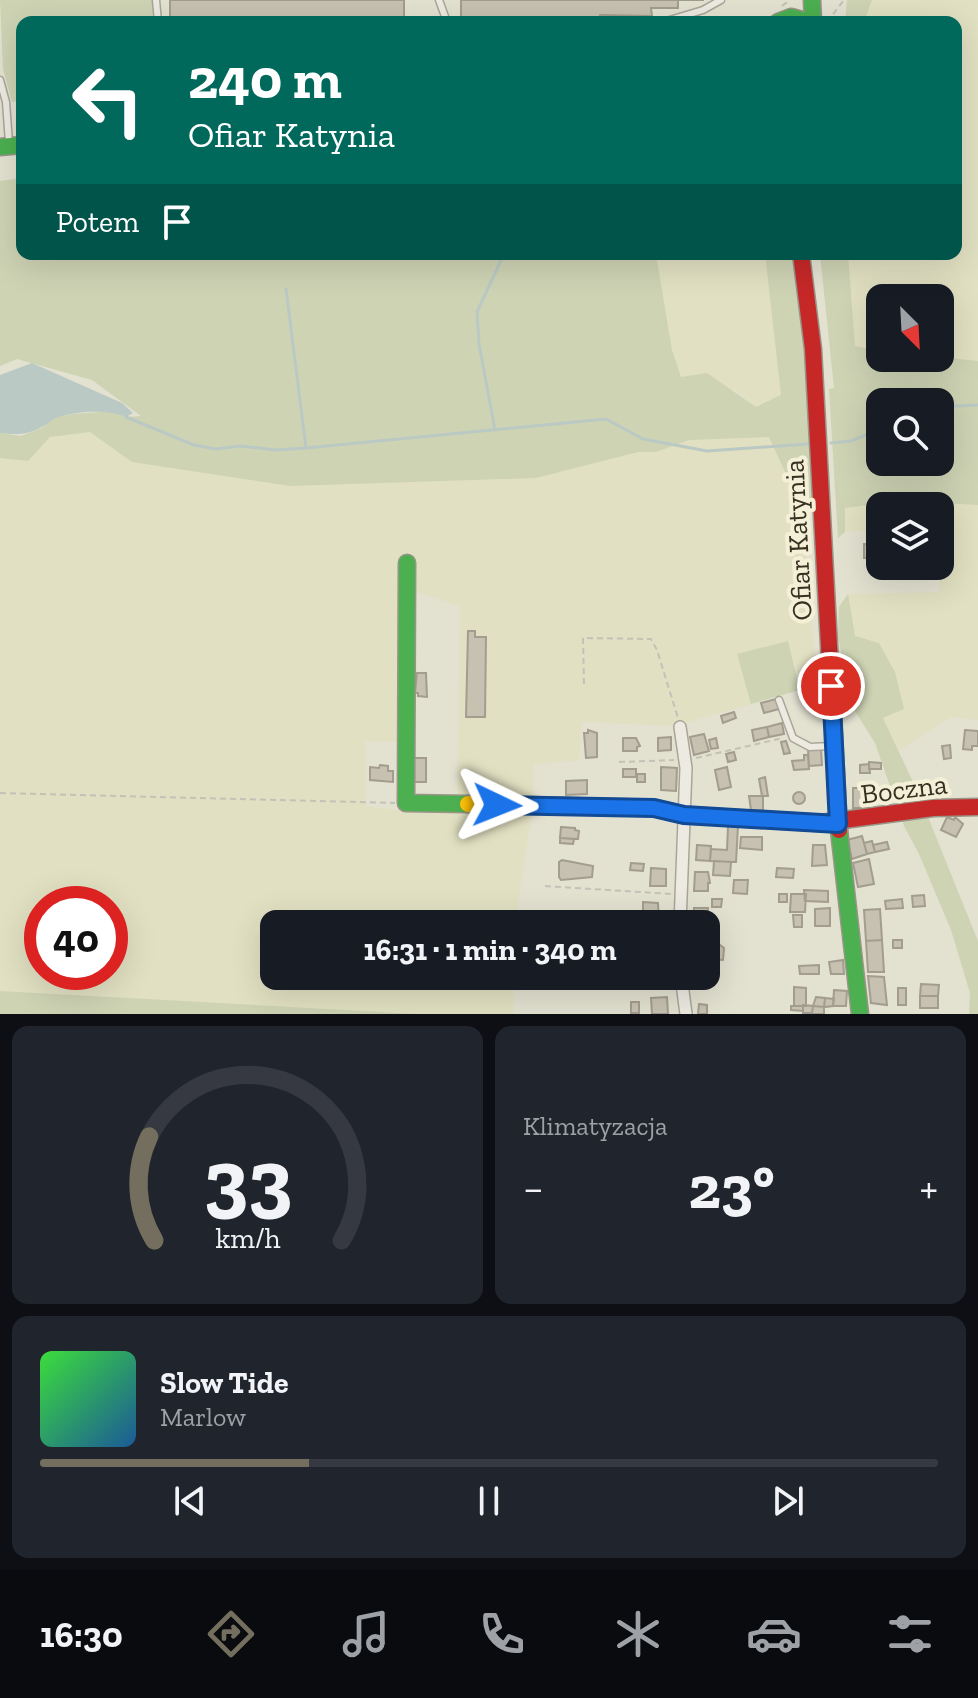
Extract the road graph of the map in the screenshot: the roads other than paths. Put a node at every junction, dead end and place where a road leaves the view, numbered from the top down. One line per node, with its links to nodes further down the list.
1 (721, 0): 3 (lane)
2 (803, 0): 4 (street)
3 (683, 16)
4 (788, 16)
5 (0, 80): 6 (lane)
6 (11, 146)
7 (802, 260): 11 (street, Ofiar Katynia)
8 (407, 563): 13 (street, Boczna)
9 (779, 700): 11 (lane)
10 (680, 727): 13 (street)
11 (833, 746): 14 (street, Ofiar Katynia)
12 (978, 807): 14 (street, Boczna)
13 (684, 815): 14 (street, Boczna); 15 (street)
14 (838, 824): 18 (street, Ofiar Katynia)
15 (681, 910)
16 (683, 990): 17 (street)
17 (686, 1014)
18 (860, 1014)

